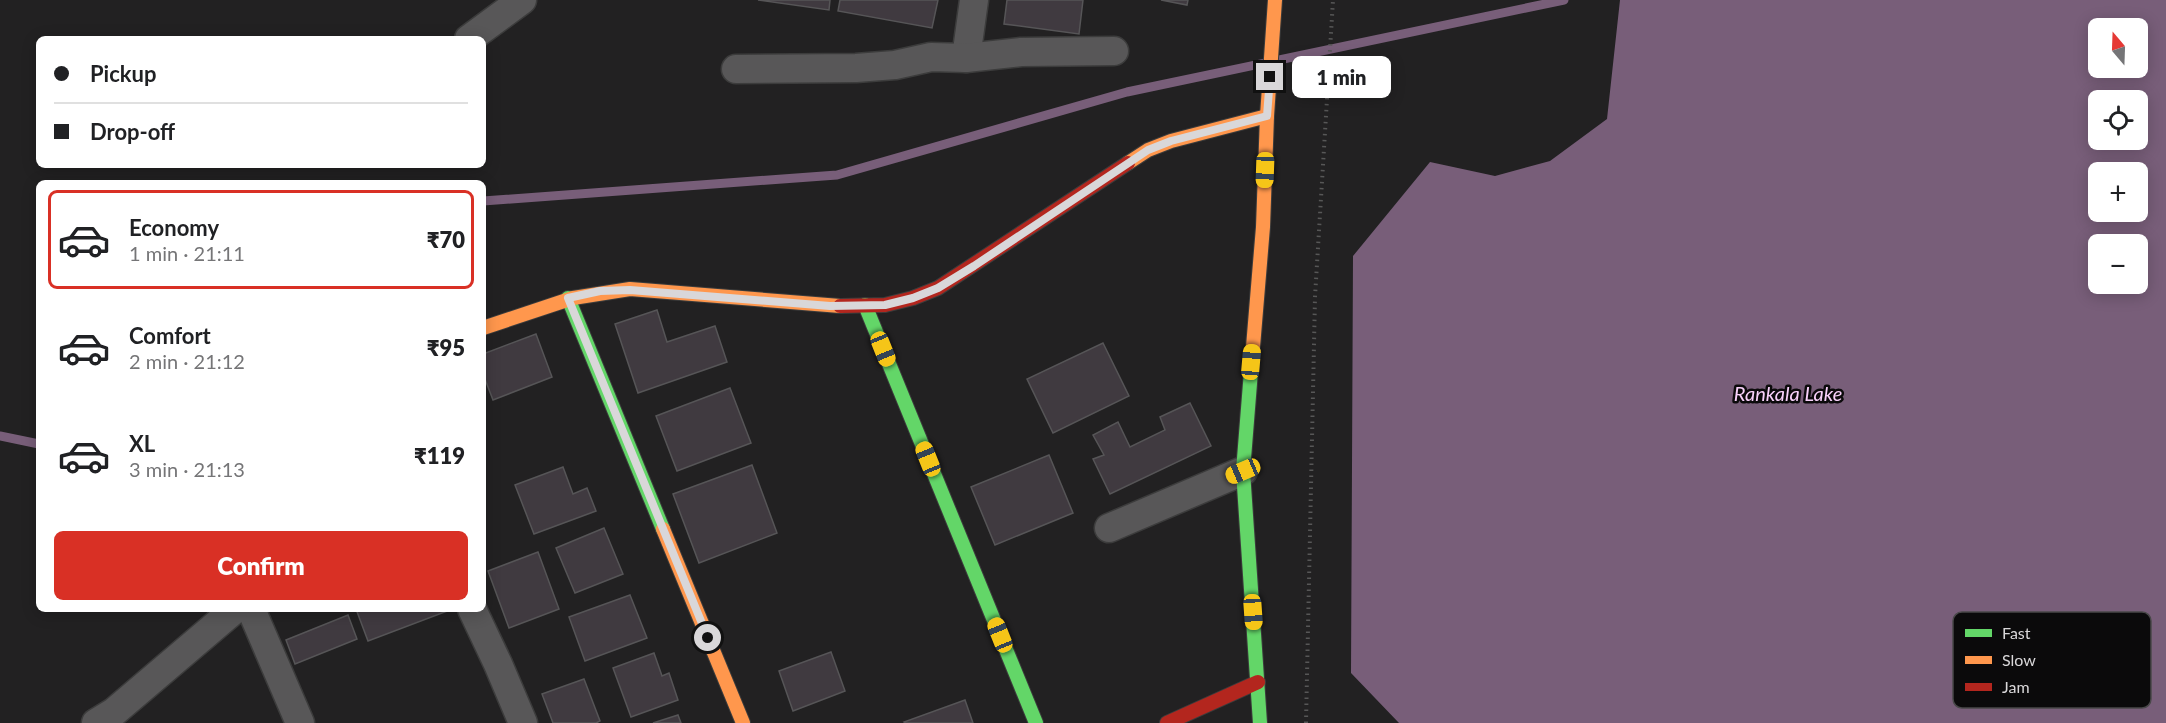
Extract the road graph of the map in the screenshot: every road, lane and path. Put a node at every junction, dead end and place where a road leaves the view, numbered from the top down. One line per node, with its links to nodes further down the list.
1 (522, 0): 5 (street)
2 (974, 0): 7 (street)
3 (1275, 0): 9 (street)
4 (1333, 0): 26 (path)
5 (473, 36)
6 (1114, 51): 7 (street)
7 (966, 58): 8 (street)
8 (736, 69)
9 (1267, 116): 11 (street); 13 (street)
10 (568, 298): 11 (street); 12 (street); 22 (street)
11 (865, 305): 23 (street)
12 (486, 327)
13 (1243, 471): 14 (street); 18 (street)
14 (1109, 528)
15 (231, 612): 19 (street)
16 (252, 612): 20 (street)
17 (473, 612): 21 (street)
18 (1258, 682): 24 (street); 25 (street)
19 (96, 723)
20 (300, 723)
21 (523, 723)
22 (743, 723)
23 (1036, 723)
24 (1167, 723)
25 (1260, 723)
26 (1306, 723)

